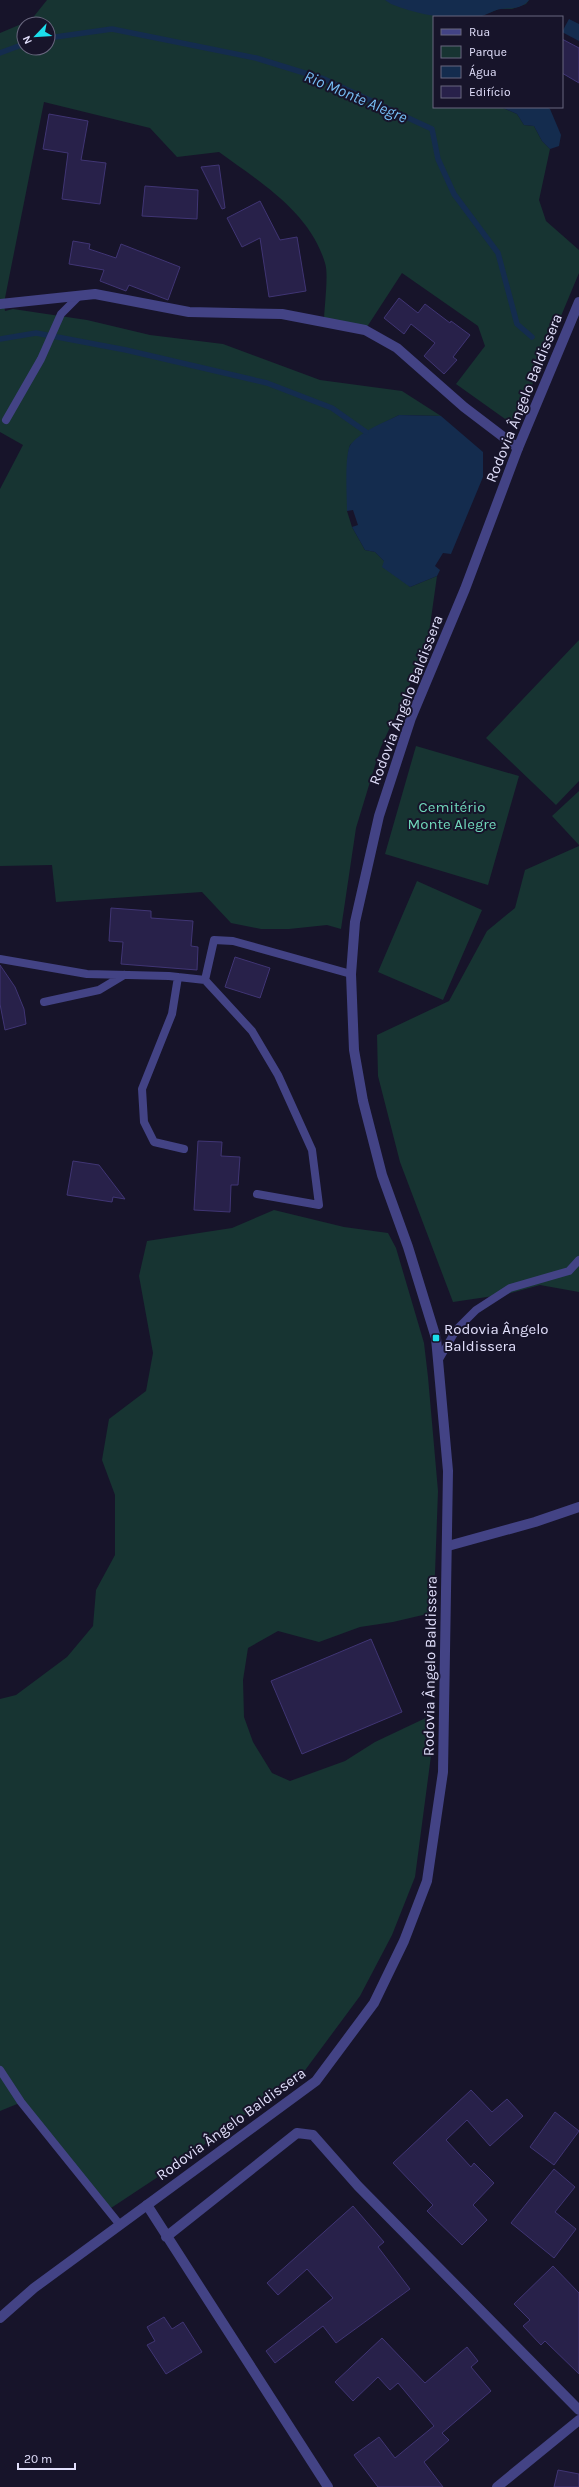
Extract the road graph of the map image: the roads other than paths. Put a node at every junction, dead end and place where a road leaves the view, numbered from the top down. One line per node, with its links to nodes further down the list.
1 (79, 296): 3 (street); 4 (lane); 5 (street)
2 (579, 302): 5 (street, Rodovia Ângelo Baldissera)
3 (0, 304)
4 (6, 420)
5 (518, 448): 7 (street, Rodovia Ângelo Baldissera)
6 (0, 959): 8 (lane)
7 (351, 974): 10 (lane); 15 (street, Rodovia Ângelo Baldissera)
8 (124, 975): 9 (lane); 11 (lane)
9 (178, 977): 10 (lane); 12 (lane)
10 (205, 980): 13 (lane)
11 (44, 1002)
12 (184, 1149)
13 (257, 1194)
14 (579, 1260): 15 (lane)
15 (438, 1360): 17 (street, Rodovia Ângelo Baldissera)
16 (579, 1507): 17 (street)
17 (448, 1546): 19 (street, Rodovia Ângelo Baldissera)
18 (0, 2070): 20 (lane)
19 (147, 2205): 20 (street, Rodovia Ângelo Baldissera); 21 (street)
20 (120, 2225): 22 (street, Rodovia Ângelo Baldissera)
21 (166, 2237): 23 (street); 25 (street)
22 (0, 2318)
23 (579, 2410)
24 (579, 2420): 26 (street)
25 (328, 2487)
26 (497, 2487)

